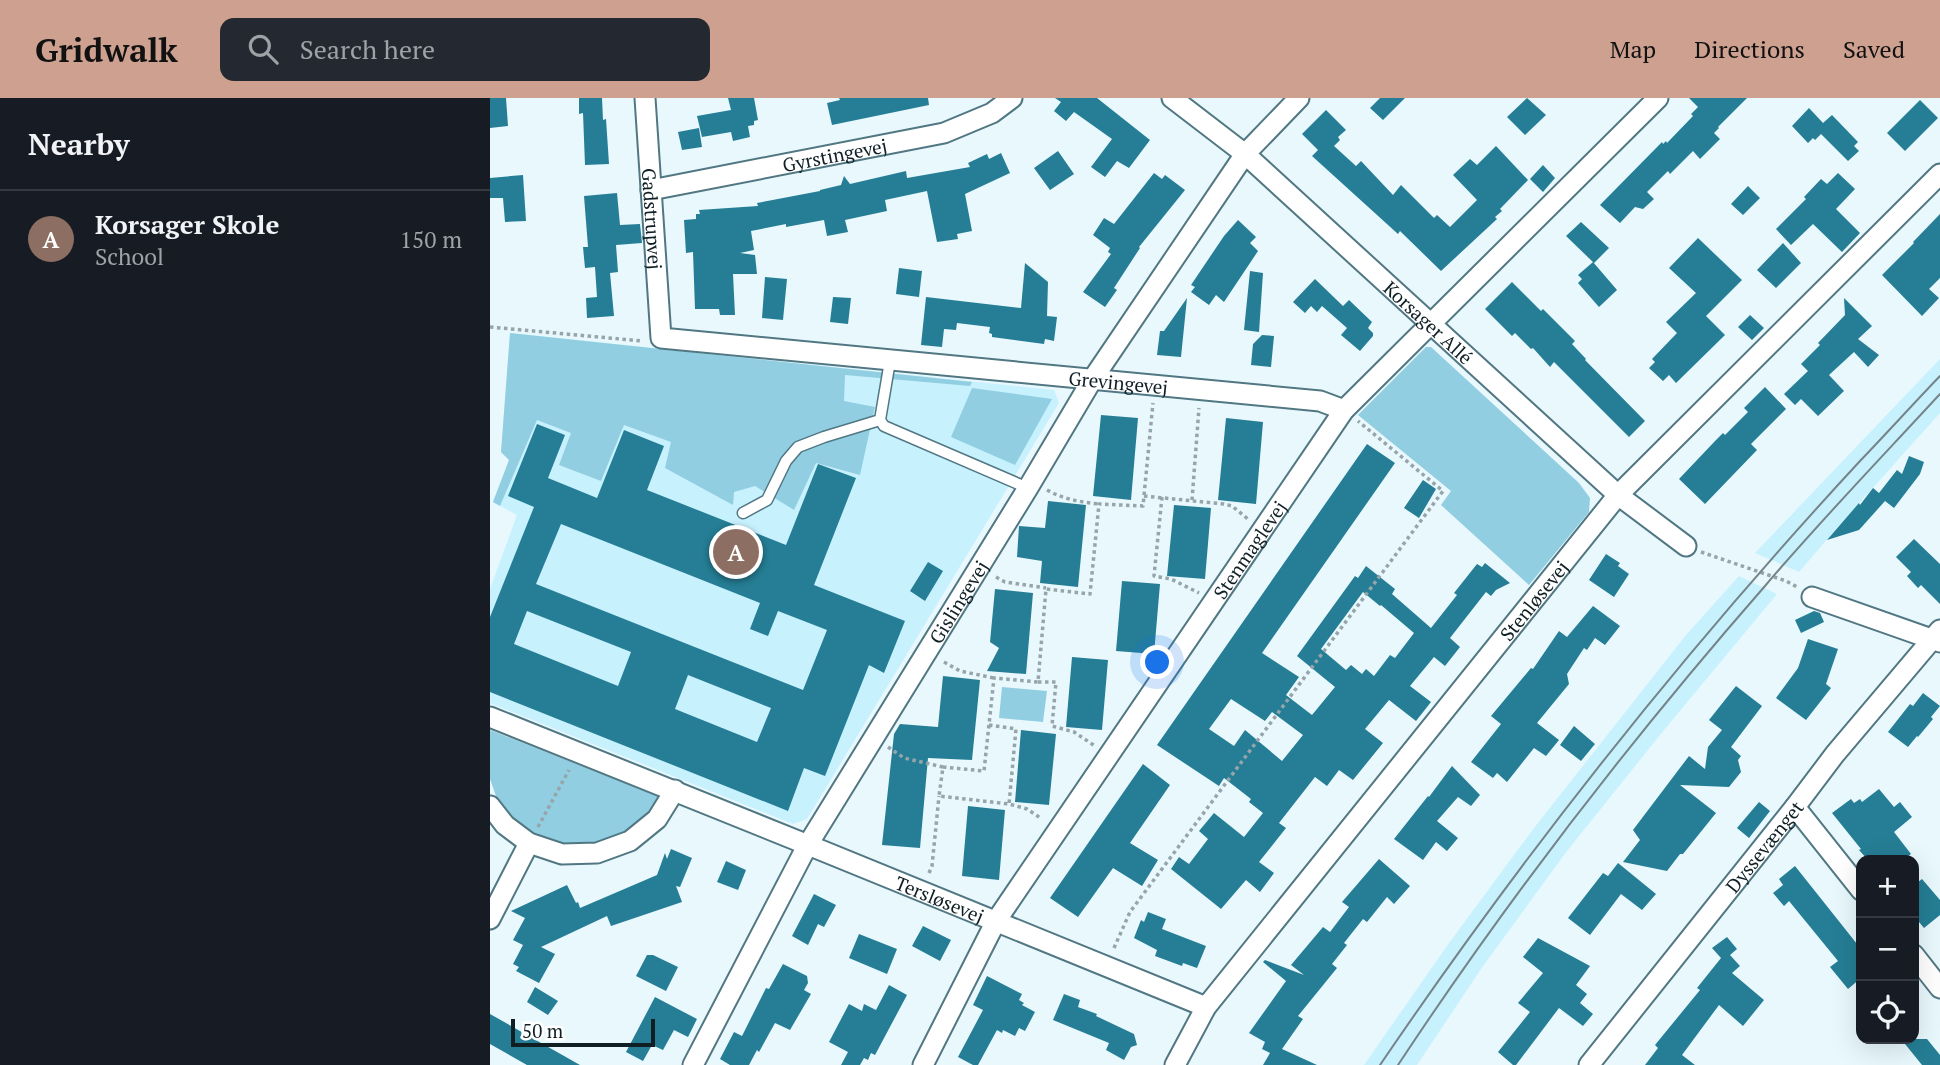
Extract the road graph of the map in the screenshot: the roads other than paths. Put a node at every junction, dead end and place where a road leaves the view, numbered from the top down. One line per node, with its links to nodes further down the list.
1 (645, 98): 8 (street, Gadstrupvej)
2 (1012, 98): 8 (street, Gyrstingevej)
3 (1172, 98): 6 (street, Korsager Allé)
4 (1299, 98): 6 (street, Gislingevej)
5 (1658, 98): 9 (street, Stenmaglevej)
6 (1245, 154): 9 (street, Korsager Allé); 12 (street, Gislingevej)
7 (1940, 174): 16 (street, Stenløsevej)
8 (651, 190): 10 (street, Gadstrupvej)
9 (1431, 325): 13 (street, Stenmaglevej); 16 (street, Korsager Allé)
10 (661, 338): 11 (street, Grevingevej)
11 (890, 360): 12 (street, Grevingevej); 14 (lane)
12 (1092, 380): 13 (street, Grevingevej); 15 (street, Gislingevej)
13 (1344, 410): 29 (street, Stenmaglevej)
14 (880, 420): 15 (lane); 17 (lane)
15 (1030, 485): 26 (street, Gislingevej)
16 (1618, 495): 18 (street, Korsager Allé); 32 (street, Stenløsevej)
17 (743, 513)
18 (1686, 546)
19 (1812, 597): 20 (street)
20 (1937, 637): 24 (street, Dyssevænget)
21 (490, 718): 22 (street, Tersløsevej)
22 (675, 790): 25 (street); 26 (street, Tersløsevej)
23 (490, 806): 25 (street)
24 (1795, 807): 27 (street); 36 (street, Dyssevænget)
25 (529, 843): 28 (street)
26 (807, 846): 29 (street, Tersløsevej); 33 (street, Gislingevej)
27 (1856, 884)
28 (490, 919)
29 (996, 921): 32 (street, Tersløsevej); 34 (street, Stenmaglevej)
30 (1919, 962): 31 (street)
31 (1940, 988)
32 (1206, 1007): 35 (street, Stenløsevej)
33 (693, 1065)
34 (923, 1065)
35 (1175, 1065)
36 (1589, 1065)

